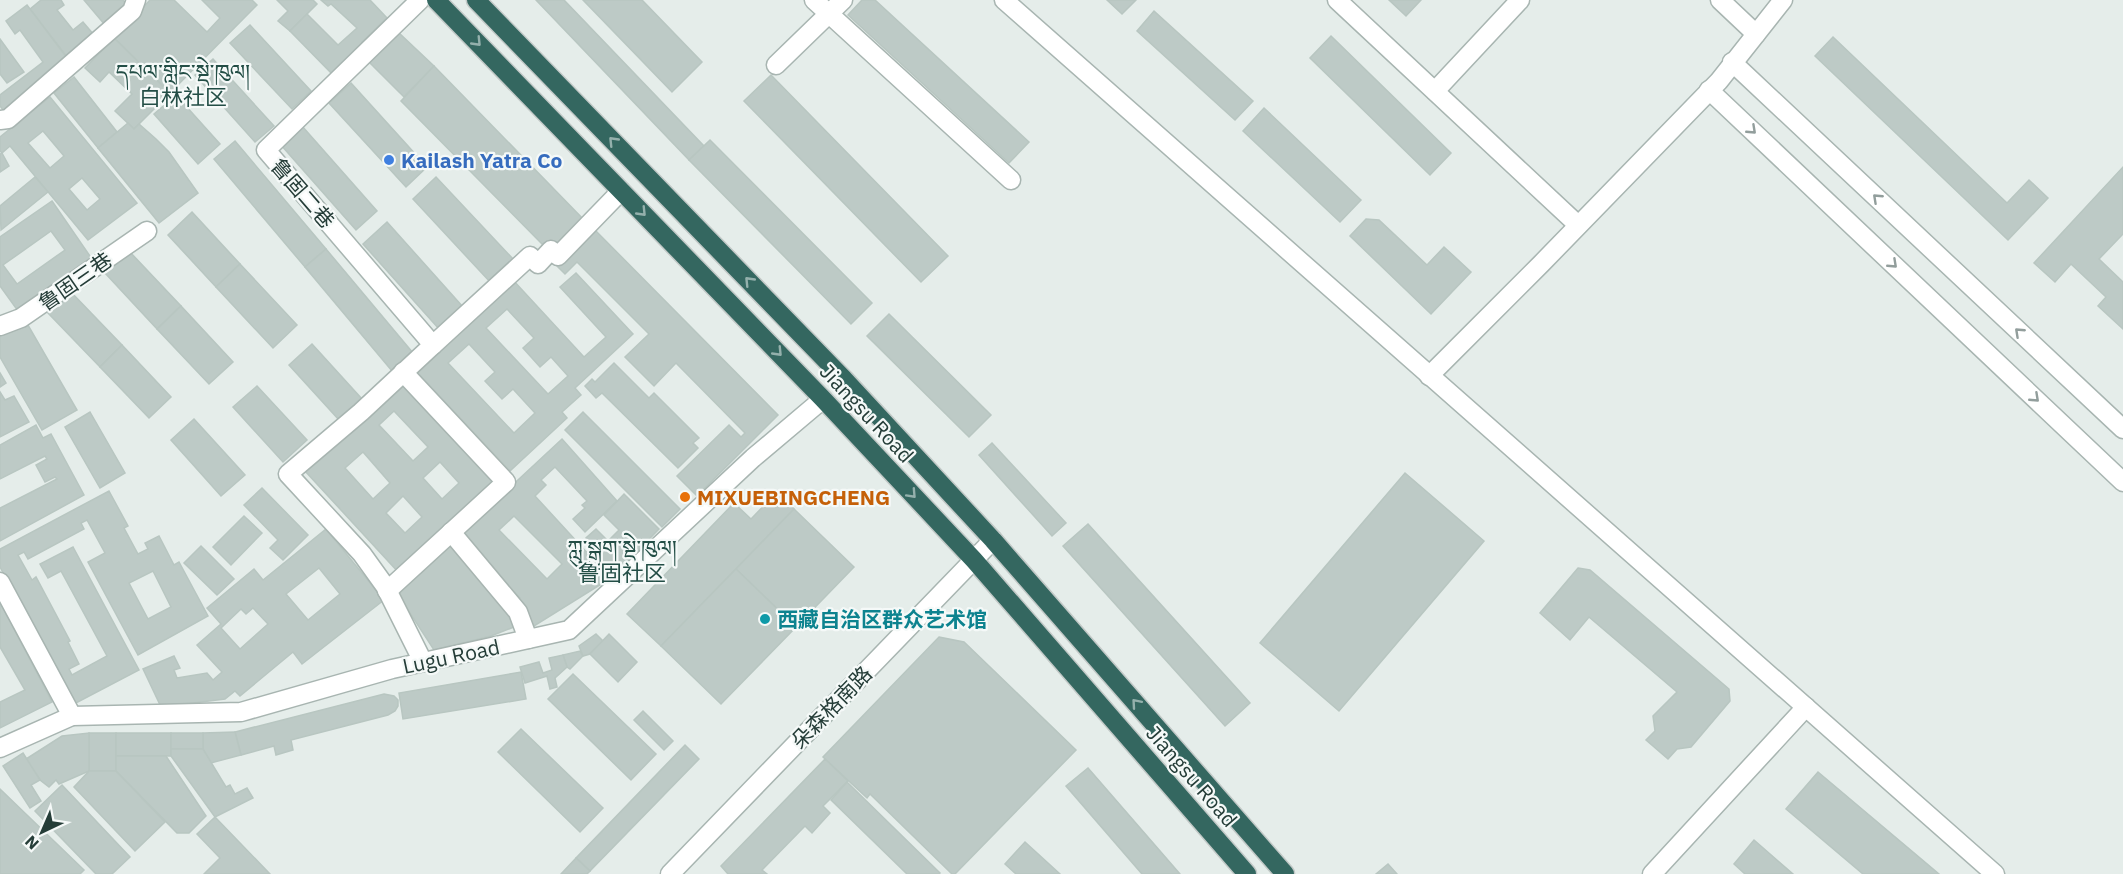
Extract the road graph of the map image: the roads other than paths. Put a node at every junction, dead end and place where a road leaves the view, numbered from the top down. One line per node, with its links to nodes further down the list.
1 (136, 0): 18 (street)
2 (420, 0): 24 (street, 鲁固二巷)
3 (436, 0): 20 (highway, Jiangsu Road, one-way to 20)
4 (476, 0): 31 (highway, Jiangsu Road, one-way to 4)
5 (814, 0): 12 (street)
6 (843, 0): 12 (street)
7 (1004, 0): 25 (street)
8 (1337, 0): 17 (street)
9 (1520, 0): 17 (street)
10 (1720, 0): 13 (street)
11 (1783, 0): 13 (street)
12 (829, 14): 15 (street); 19 (street)
13 (1756, 34): 14 (street)
14 (1732, 62): 16 (street); 28 (street, one-way to 14)
15 (776, 65)
16 (1709, 90): 21 (street); 29 (street, one-way to 29)
17 (1435, 91): 21 (street)
18 (0, 120)
19 (1011, 180)
20 (621, 191): 24 (street); 27 (highway, Jiangsu Road, one-way to 27)
21 (1578, 225): 25 (street)
22 (147, 231): 23 (street, 鲁固三巷)
23 (0, 326)
24 (433, 345): 26 (street)
25 (1429, 376): 37 (street)
26 (407, 377): 30 (street); 34 (street)
27 (823, 399): 32 (highway, Jiangsu Road, one-way to 32); 35 (street, Lugu Road)
28 (2123, 429)
29 (2123, 482)
30 (451, 532): 34 (street); 35 (street)
31 (993, 540): 32 (street, 朵森格南路); 42 (highway, Jiangsu Road, one-way to 31)
32 (974, 560): 40 (street, 朵森格南路); 41 (highway, Jiangsu Road)
33 (0, 582): 38 (street)
34 (387, 591): 36 (street)
35 (528, 639): 36 (street, Lugu Road)
36 (423, 662): 38 (street, Lugu Road)
37 (1806, 707): 43 (street); 44 (street)
38 (72, 716): 39 (street, Lugu Road)
39 (0, 748)
40 (670, 874)
41 (1247, 874)
42 (1285, 874)
43 (1652, 874)
44 (1995, 874)

